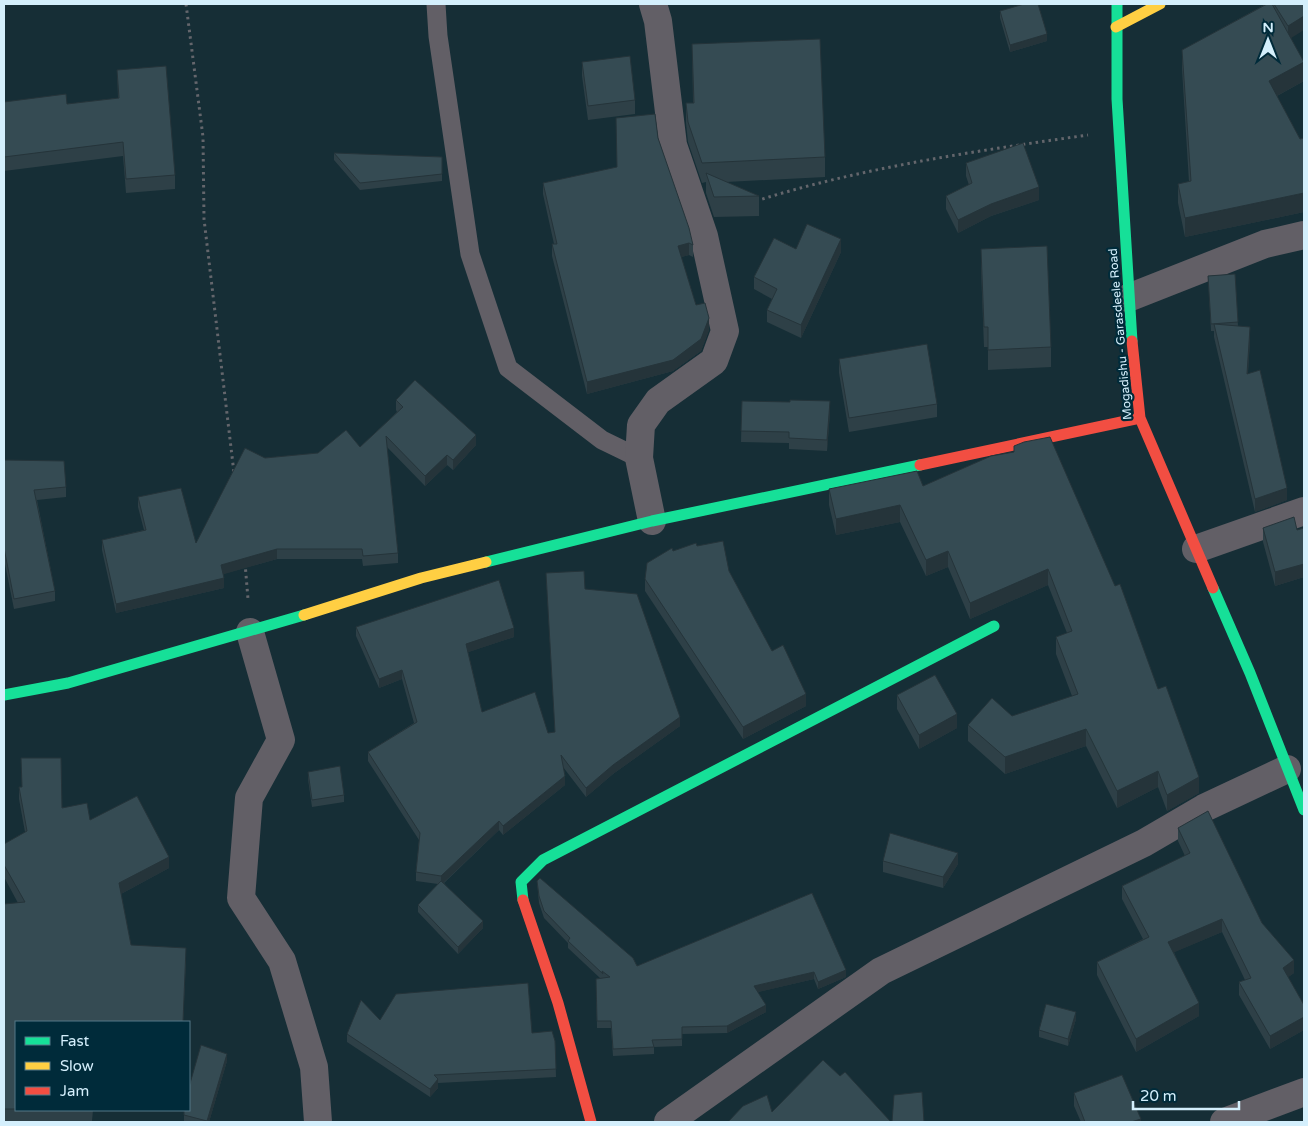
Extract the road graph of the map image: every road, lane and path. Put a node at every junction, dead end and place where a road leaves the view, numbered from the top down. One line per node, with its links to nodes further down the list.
1 (186, 4): 13 (path)
2 (436, 4): 12 (lane)
3 (653, 4): 12 (street)
4 (1117, 4): 6 (street, Mogadishu - Garasdeele Road)
5 (1160, 4): 6 (street)
6 (1116, 27): 7 (street, Mogadishu - Garasdeele Road)
7 (1118, 131): 8 (path); 10 (street, Mogadishu - Garasdeele Road)
8 (748, 204)
9 (1304, 234): 10 (street)
10 (1128, 298): 11 (street, Mogadishu - Garasdeele Road)
11 (1140, 418): 15 (street); 16 (street, Mogadishu - Garasdeele Road)
12 (639, 458): 15 (street)
13 (235, 477)
14 (1304, 511): 16 (street)
15 (652, 521): 19 (street)
16 (1196, 548): 21 (street, Mogadishu - Garasdeele Road)
17 (244, 553): 19 (path)
18 (994, 626): 24 (street)
19 (250, 632): 20 (street); 23 (street)
20 (4, 695)
21 (1297, 787): 25 (street)
22 (1304, 1092): 26 (street)
23 (318, 1122)
24 (591, 1122)
25 (668, 1122)
26 (1224, 1122)

